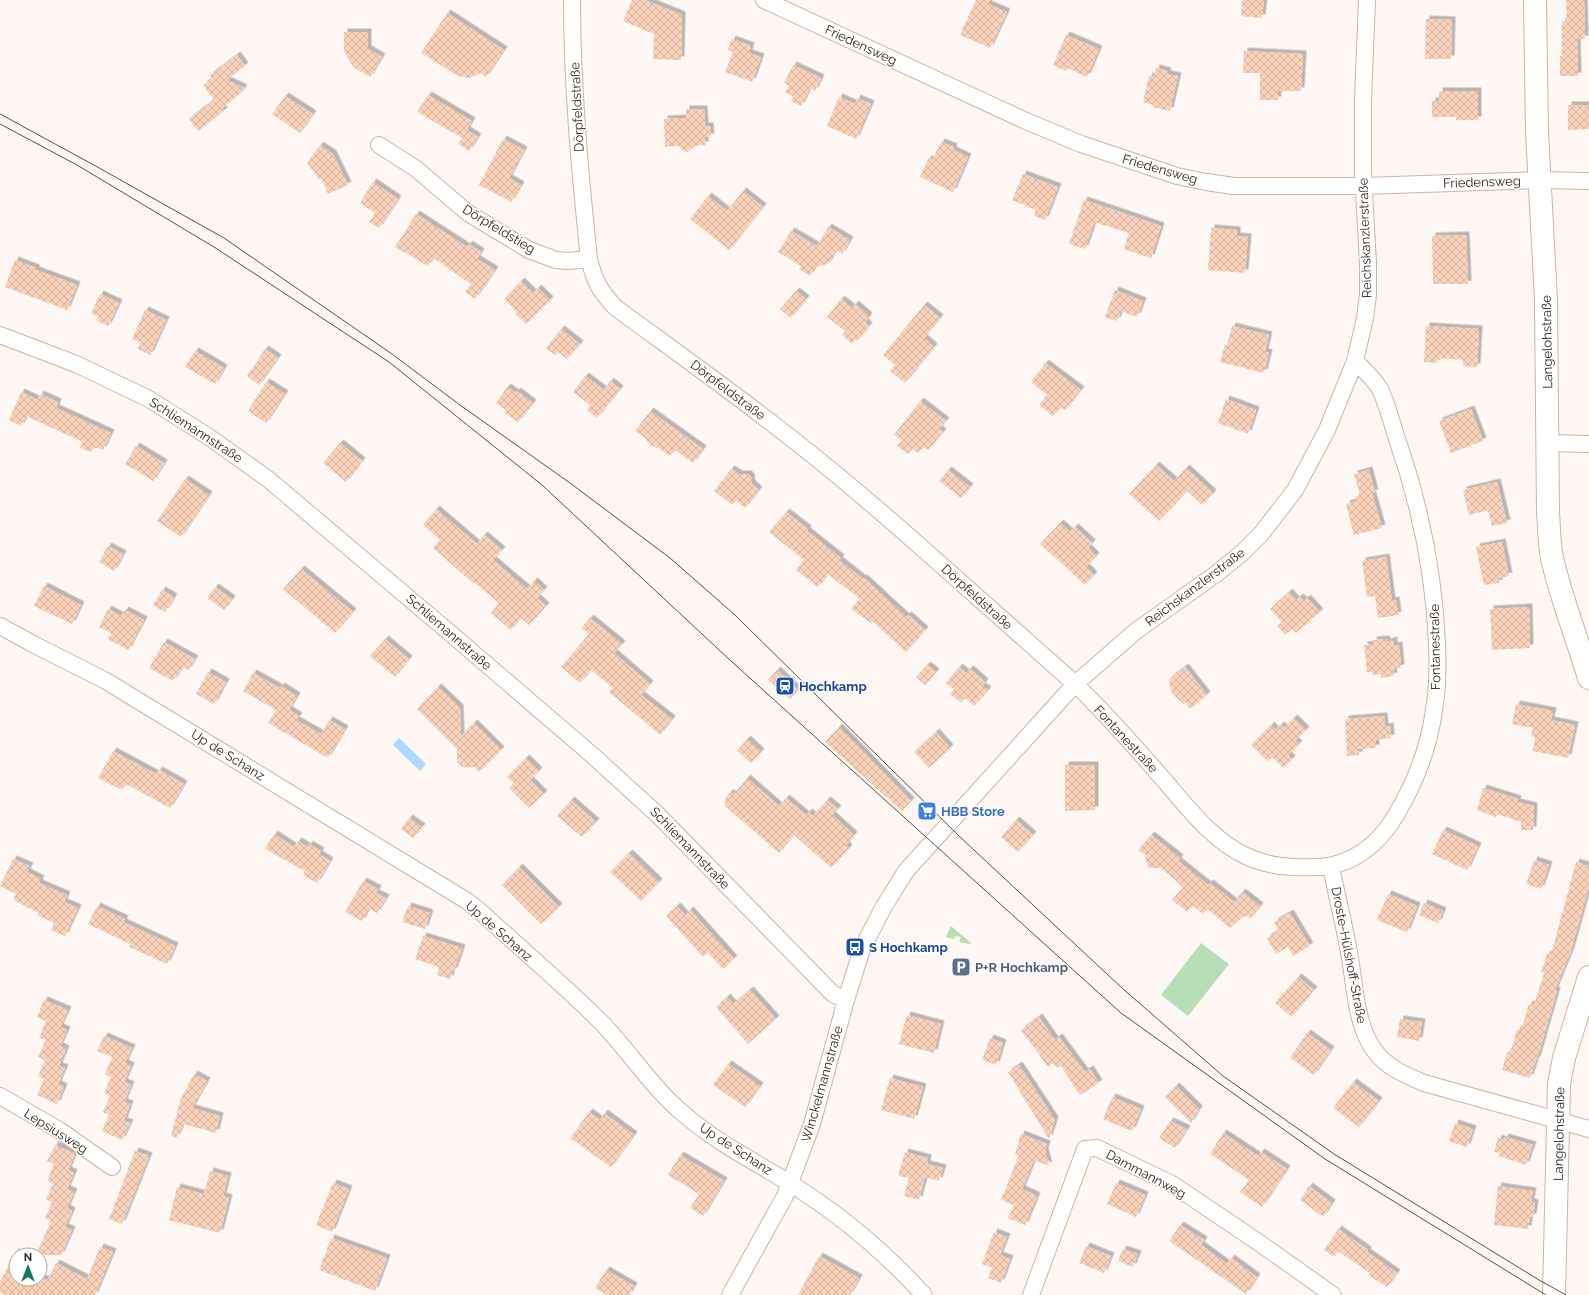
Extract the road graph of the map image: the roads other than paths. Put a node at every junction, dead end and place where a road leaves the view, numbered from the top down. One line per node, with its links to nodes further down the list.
1 (572, 0): 9 (street, Dörpfeldstraße)
2 (764, 0): 8 (street, Friedensweg)
3 (1367, 0): 8 (street, Reichskanzlerstraße)
4 (1535, 0): 6 (street, Langelohstraße)
5 (379, 145): 9 (street, Dörpfeldstieg)
6 (1541, 180): 7 (street, Friedensweg); 8 (street, Friedensweg); 12 (street, Langelohstraße)
7 (1589, 181)
8 (1364, 186): 11 (street, Reichskanzlerstraße)
9 (589, 259): 16 (street, Dörpfeldstraße)
10 (0, 335): 20 (street, Schliemannstraße)
11 (1355, 361): 16 (street, Reichskanzlerstraße); 17 (street, Fontanestraße)
12 (1548, 443): 13 (street); 15 (street, Langelohstraße)
13 (1589, 444)
14 (0, 626): 25 (street, Up de Schanz)
15 (1589, 678)
16 (1075, 684): 17 (street, Fontanestraße); 18 (street, Reichskanzlerstraße)
17 (1331, 866): 22 (street, Droste-Hülshoff-Straße)
18 (906, 871): 20 (street, Winckelmannstraße)
19 (1589, 977): 22 (street, Langelohstraße)
20 (846, 1000): 25 (street, Winckelmannstraße)
21 (0, 1096): 24 (street, Lepsiusweg)
22 (1558, 1120): 23 (street, Droste-Hülshoff-Straße); 30 (street, Langelohstraße)
23 (1589, 1129)
24 (112, 1167)
25 (790, 1183): 26 (street, Winckelmannstraße); 27 (street, Up de Schanz)
26 (730, 1295)
27 (924, 1295)
28 (1031, 1295): 29 (street, Dammannweg)
29 (1333, 1295)
30 (1554, 1295)

